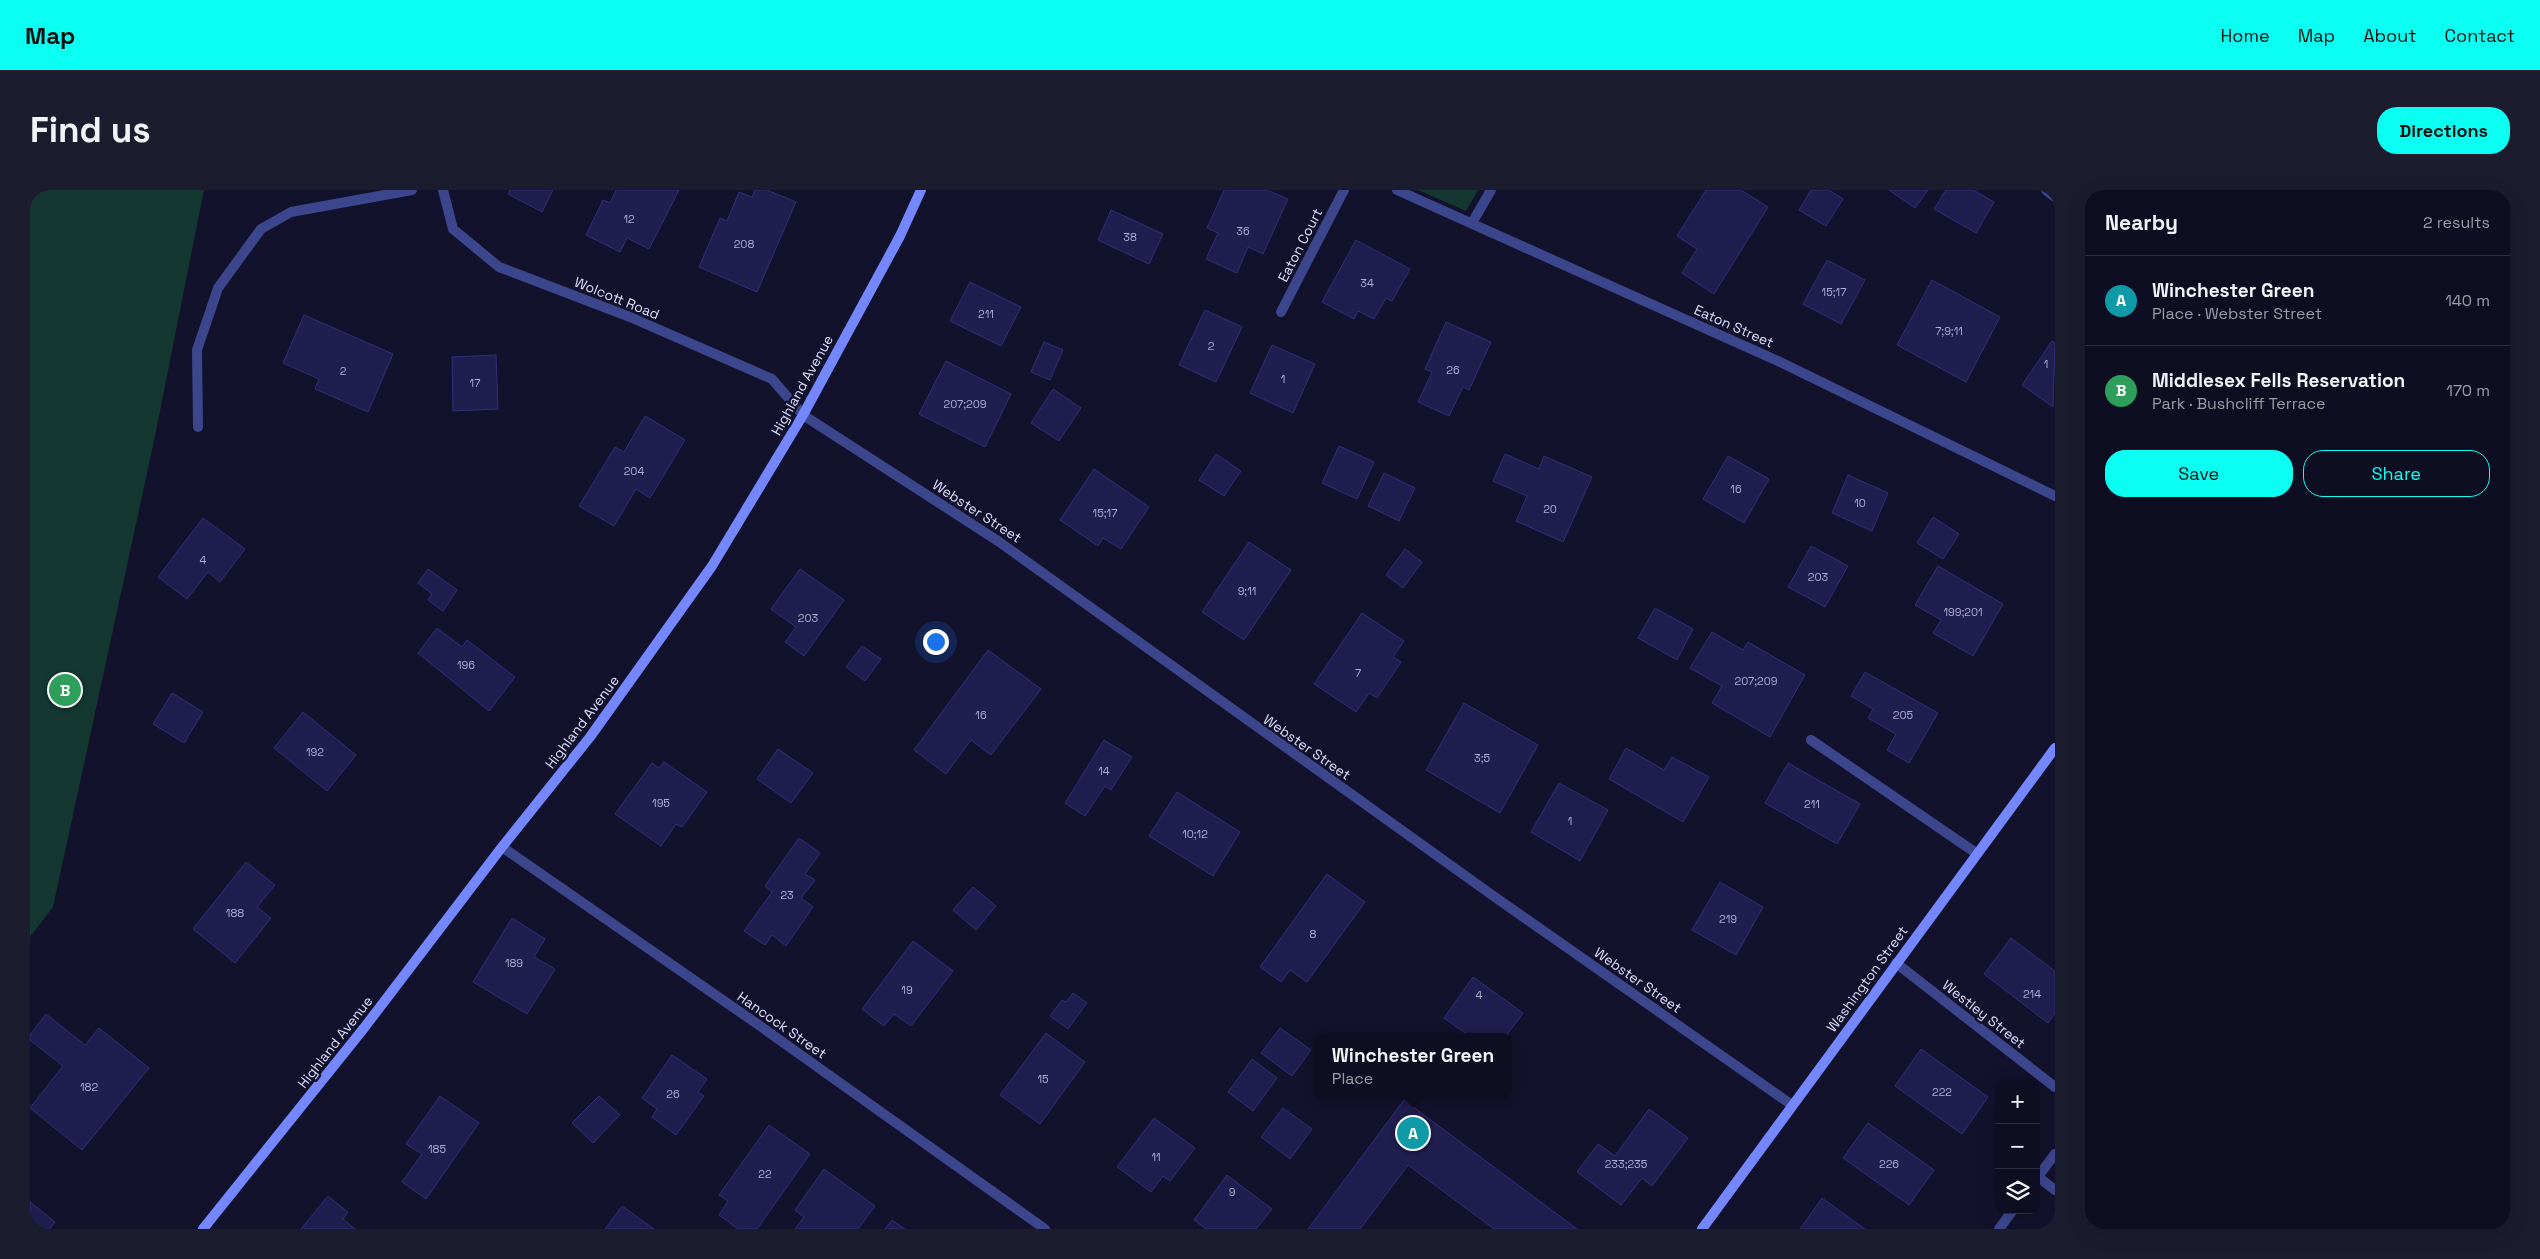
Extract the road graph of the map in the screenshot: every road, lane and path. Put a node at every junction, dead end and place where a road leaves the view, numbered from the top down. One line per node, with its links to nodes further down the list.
1 (412, 190): 12 (street)
2 (444, 190): 11 (street, Wolcott Road)
3 (921, 190): 11 (main road, Highland Avenue)
4 (1344, 190): 10 (street, Eaton Court)
5 (1397, 190): 9 (street, Eaton Street)
6 (1491, 190): 9 (street)
7 (2046, 190): 8 (street)
8 (2055, 197)
9 (1472, 223): 13 (street, Eaton Street)
10 (1281, 312)
11 (803, 415): 16 (main road, Highland Avenue); 20 (street, Webster Street)
12 (198, 428)
13 (2055, 496)
14 (1812, 740): 17 (street)
15 (2055, 748): 17 (main road, Washington Street)
16 (502, 847): 26 (main road, Highland Avenue); 27 (street, Hancock Street)
17 (1976, 853): 18 (main road, Washington Street)
18 (1896, 963): 19 (street, Westley Street); 20 (main road, Washington Street)
19 (2055, 1087)
20 (1792, 1105): 28 (main road, Washington Street)
21 (2055, 1154): 22 (street)
22 (2040, 1174)
23 (2040, 1180): 24 (street)
24 (2055, 1190)
25 (2010, 1214): 29 (street)
26 (203, 1229)
27 (1045, 1229)
28 (1702, 1229)
29 (1999, 1229)

